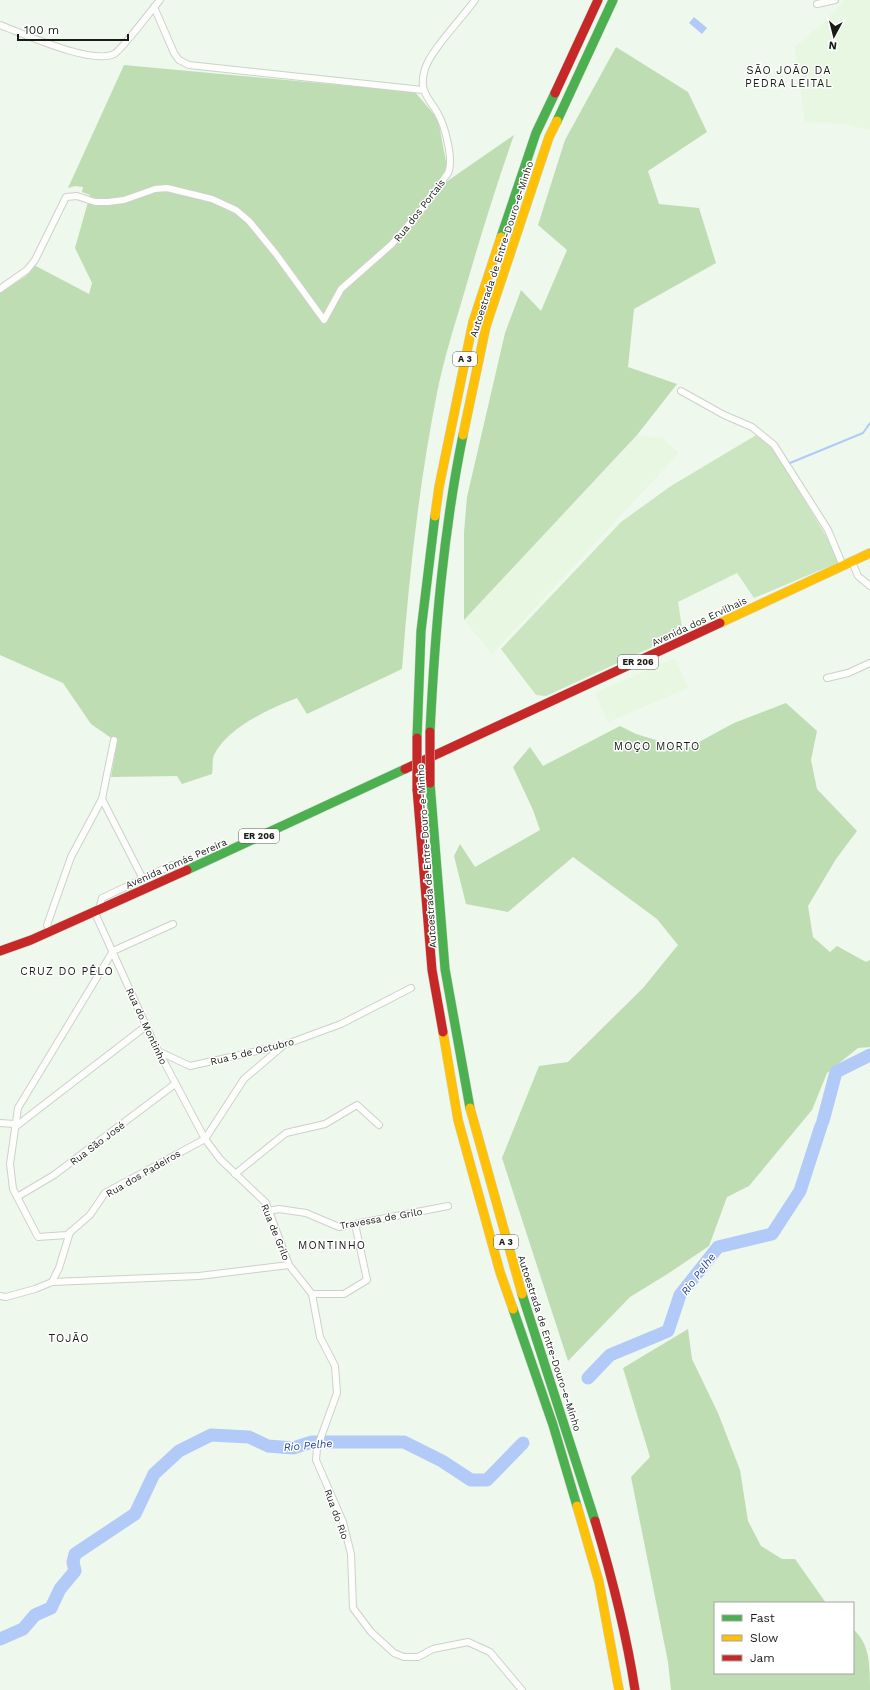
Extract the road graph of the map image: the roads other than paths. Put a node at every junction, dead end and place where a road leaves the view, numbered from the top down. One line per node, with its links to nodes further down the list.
1 (160, 0): 7 (street)
2 (476, 0): 9 (street)
3 (598, 0): 48 (main road, Autoestrada de Entre-Douro-e-Minho / A 3, bridge)
4 (613, 0): 49 (main road, Autoestrada de Entre-Douro-e-Minho / A 3, bridge)
5 (835, 0): 6 (street)
6 (817, 4)
7 (154, 7): 8 (street); 9 (street)
8 (0, 26)
9 (423, 90): 10 (street, Rua dos Portais)
10 (0, 289)
11 (681, 391): 13 (street)
12 (870, 553): 13 (main road, ER 206)
13 (848, 564): 14 (street); 18 (main road, Avenida dos Ervilhais / ER 206)
14 (870, 586)
15 (870, 663): 16 (street)
16 (827, 678)
17 (114, 740): 19 (street)
18 (424, 760): 20 (main road, Avenida Tomás Pereira / ER 206)
19 (102, 799): 21 (street); 24 (street)
20 (186, 871): 21 (street); 22 (main road, Avenida Tomás Pereira / ER 206)
21 (142, 879): 22 (street)
22 (97, 910): 24 (main road, Avenida Tomás Pereira / ER 206); 26 (street, Rua do Montinho)
23 (173, 924): 26 (street)
24 (50, 931): 25 (main road, Avenida Tomás Pereira / ER 206)
25 (0, 951)
26 (113, 951): 28 (street, Rua do Montinho); 34 (street)
27 (411, 988): 29 (street, Rua 5 de Octubro)
28 (146, 1026): 30 (street, Rua do Montinho); 34 (street)
29 (284, 1044): 30 (street, Rua 5 de Octubro); 35 (street)
30 (158, 1051): 31 (street, Rua do Montinho)
31 (175, 1084): 35 (street, Rua do Montinho); 37 (street, Rua São José)
32 (0, 1123): 34 (street)
33 (379, 1125): 36 (street)
34 (15, 1126): 37 (street)
35 (205, 1138): 36 (street, Rua de Grilo); 41 (street, Rua dos Padeiros)
36 (236, 1174): 39 (street, Rua de Grilo)
37 (17, 1197): 41 (street)
38 (448, 1206): 40 (street, Travessa de Grilo)
39 (269, 1211): 40 (street, Travessa de Grilo); 42 (street, Rua de Grilo)
40 (355, 1224): 44 (street)
41 (70, 1232): 43 (street)
42 (289, 1265): 43 (street); 44 (street, Rua de Grilo)
43 (52, 1282): 45 (street)
44 (312, 1294): 46 (street, Rua de Grilo)
45 (0, 1296)
46 (317, 1448): 47 (street, Rua do Rio)
47 (522, 1690)
48 (619, 1690)
49 (634, 1690)

